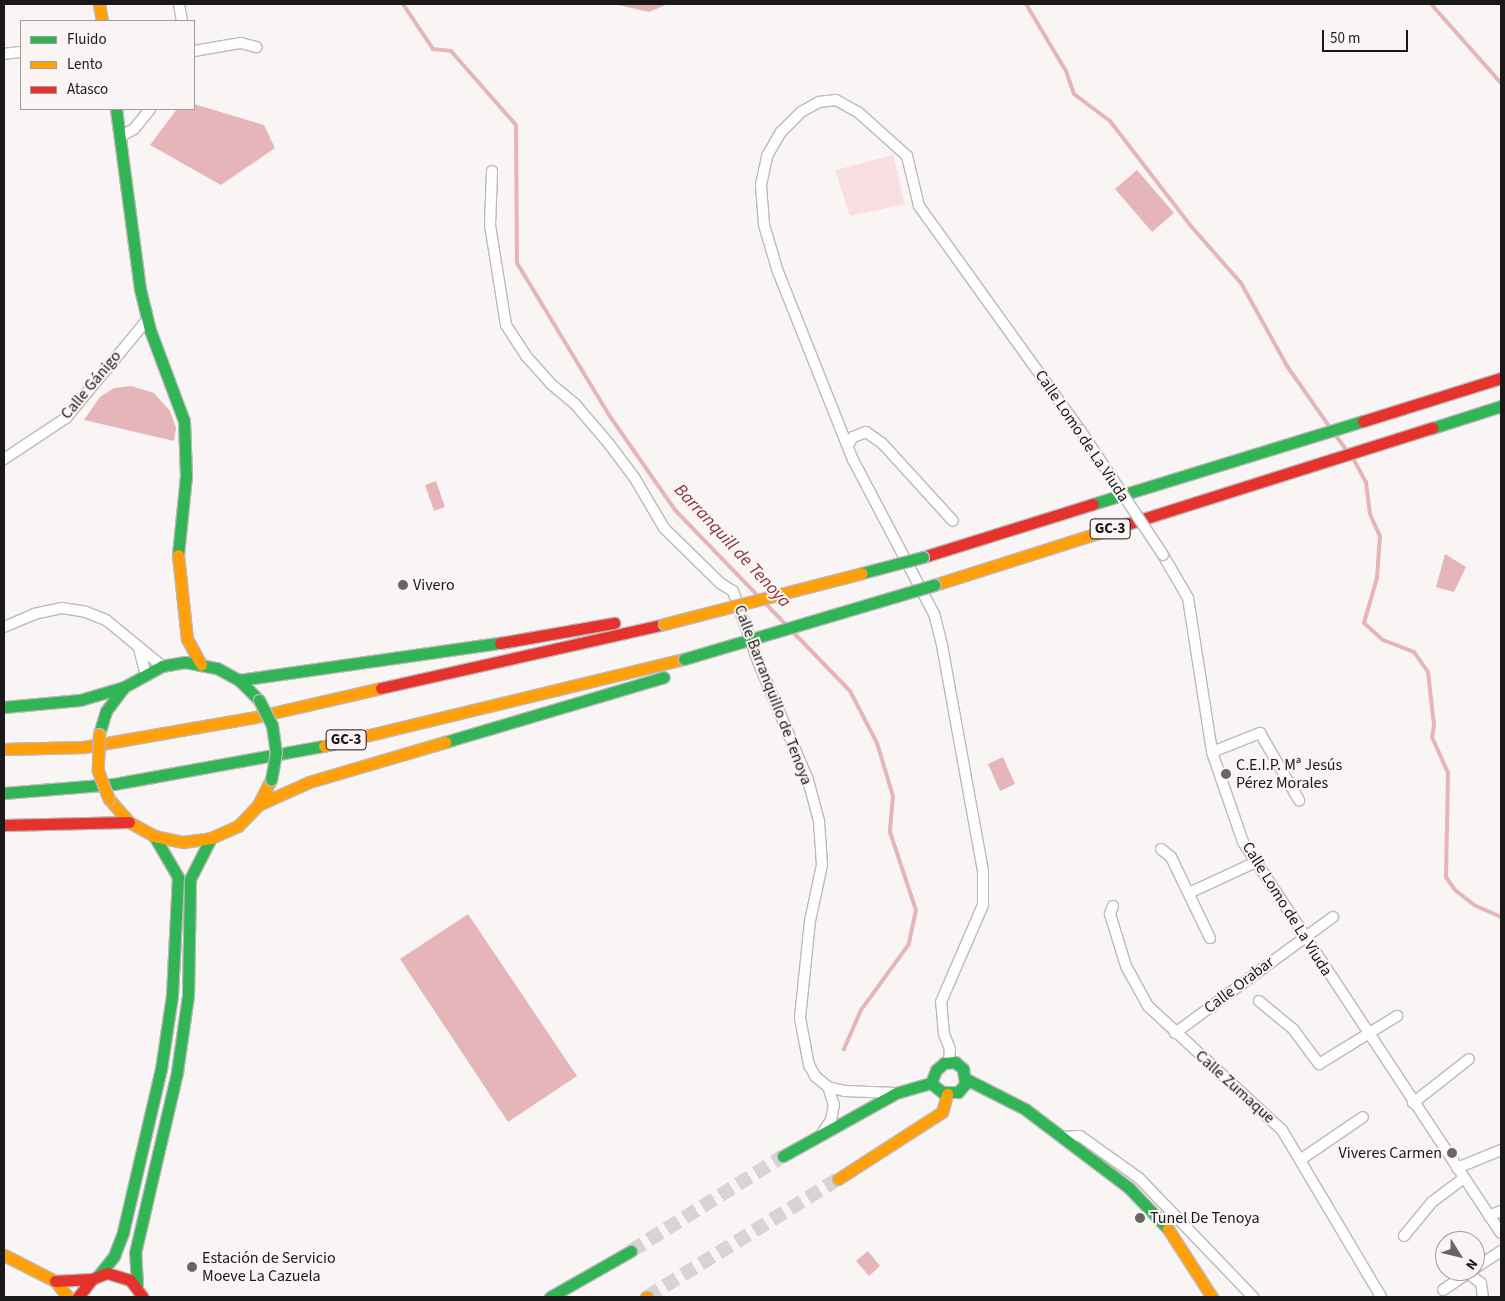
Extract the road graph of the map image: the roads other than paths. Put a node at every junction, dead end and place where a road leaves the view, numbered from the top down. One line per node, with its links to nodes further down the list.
1 (99, 4): 3 (main road)
2 (179, 4): 4 (street)
3 (102, 20)
4 (182, 20)
5 (256, 47): 6 (street)
6 (195, 51)
7 (20, 52): 8 (street)
8 (4, 54)
9 (116, 110): 11 (main road)
10 (149, 110): 11 (street)
11 (120, 136): 13 (main road)
12 (492, 171): 54 (street, Calle Barranquillo de Tenoya)
13 (147, 320): 17 (street, Calle Gánigo); 22 (main road)
14 (1501, 378): 20 (main road, GC-3, bridge)
15 (1501, 406): 19 (main road, GC-3)
16 (848, 445): 18 (street); 31 (street, Calle Lomo de La Viuda, bridge); 51 (street, Calle Lomo de La Viuda)
17 (4, 458)
18 (953, 521)
19 (935, 586): 32 (main road, GC-3, bridge); 34 (main road)
20 (663, 619): 27 (main road); 30 (main road, GC-3)
21 (4, 627): 23 (street)
22 (187, 639): 24 (main road); 25 (main road)
23 (139, 648): 24 (street); 26 (street)
24 (167, 664): 25 (main road); 26 (main road)
25 (201, 664): 27 (main road)
26 (145, 672): 28 (main road)
27 (239, 680): 34 (main road, bridge)
28 (124, 687): 29 (main road); 35 (main road, bridge)
29 (4, 707)
30 (4, 749)
31 (1212, 752): 33 (street); 40 (street, Calle Lomo de La Viuda)
32 (4, 793)
33 (1299, 800)
34 (258, 805): 38 (main road)
35 (129, 822): 36 (main road); 37 (main road)
36 (4, 825)
37 (154, 836): 38 (main road); 75 (main road)
38 (211, 838): 79 (main road)
39 (1161, 849): 41 (street)
40 (1254, 863): 41 (street); 44 (street, Calle Lomo de La Viuda)
41 (1189, 893): 45 (street)
42 (1113, 906): 49 (street, Calle Zumaque)
43 (1333, 917): 44 (street, Calle Orabar)
44 (1303, 937): 48 (street, Calle Lomo de La Viuda); 49 (street, Calle Orabar)
45 (1210, 938)
46 (1259, 1000): 48 (street)
47 (1397, 1016): 48 (street)
48 (1367, 1033): 57 (street, Calle Lomo de La Viuda)
49 (1175, 1034): 63 (street, Calle Zumaque)
50 (1469, 1059): 57 (street)
51 (949, 1062): 52 (main road); 53 (main road)
52 (966, 1079): 56 (main road); 60 (main road)
53 (931, 1083): 55 (main road); 56 (main road)
54 (828, 1087): 55 (street); 59 (street)
55 (896, 1092): 59 (main road)
56 (948, 1094): 66 (main road)
57 (1413, 1103): 64 (street, Calle Lomo de La Viuda)
58 (1363, 1118): 63 (street)
59 (821, 1135): 62 (main road)
60 (1060, 1137): 85 (main road); 86 (street)
61 (1501, 1150): 64 (street)
62 (783, 1156)
63 (1300, 1160): 87 (street, Calle Zumaque)
64 (1457, 1168): 65 (street, Calle Lomo de La Viuda)
65 (1464, 1178): 68 (street, Calle Lomo de La Viuda); 70 (street)
66 (838, 1179)
67 (1501, 1211): 68 (street)
68 (1489, 1216): 69 (street, Calle Lomo de La Viuda)
69 (1501, 1232)
70 (1404, 1236)
71 (631, 1251): 84 (main road)
72 (1501, 1251): 74 (street)
73 (4, 1255): 76 (main road)
74 (1485, 1262)
75 (95, 1277): 76 (main road); 79 (main road); 82 (main road)
76 (55, 1280): 81 (main road)
77 (1456, 1281): 80 (street)
78 (1478, 1281): 88 (street)
79 (137, 1286): 83 (main road)
80 (1443, 1290)
81 (68, 1297)
82 (78, 1297)
83 (143, 1297)
84 (550, 1297)
85 (1212, 1297)
86 (1253, 1297)
87 (1382, 1297)
88 (1483, 1297)

